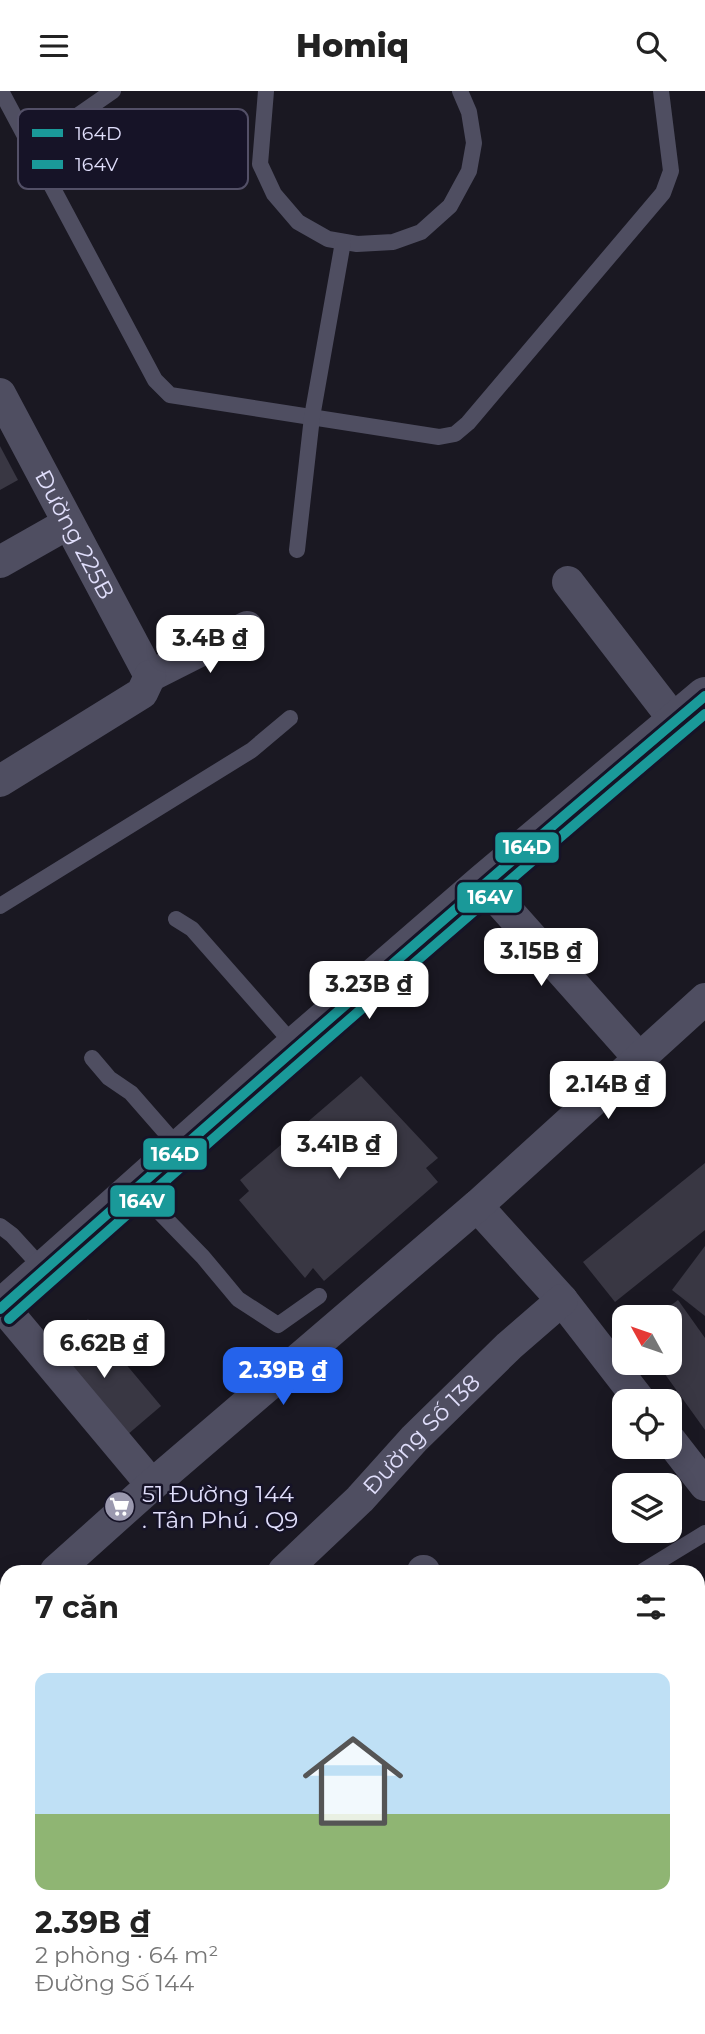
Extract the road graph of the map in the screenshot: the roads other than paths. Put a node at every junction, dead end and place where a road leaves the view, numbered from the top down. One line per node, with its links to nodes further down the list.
1 (1, 91): 7 (lane)
2 (114, 91): 6 (lane)
3 (266, 91): 9 (lane)
4 (460, 91): 9 (lane)
5 (661, 91): 11 (lane)
6 (88, 109)
7 (18, 122)
8 (54, 189): 11 (lane)
9 (343, 242): 11 (lane)
10 (0, 394): 12 (street, Đường 225B)
11 (312, 417): 13 (lane)
12 (67, 524): 14 (street); 17 (street, Đường 225B)
13 (297, 550)
14 (0, 562)
15 (568, 582): 20 (street)
16 (247, 627): 17 (street)
17 (150, 676): 21 (street)
18 (705, 696): 20 (street)
19 (290, 718): 23 (lane)
20 (675, 721): 22 (street)
21 (0, 781)
22 (483, 883): 26 (street); 28 (street)
23 (0, 906)
24 (176, 919): 26 (lane)
25 (705, 999): 28 (street)
26 (295, 1046): 29 (street)
27 (92, 1058): 29 (lane)
28 (639, 1058): 31 (street)
29 (180, 1149): 30 (street)
30 (136, 1188): 33 (street); 34 (lane)
31 (477, 1206): 35 (street); 39 (street)
32 (0, 1226): 33 (lane)
33 (44, 1270): 36 (street)
34 (319, 1296)
35 (562, 1300): 37 (street); 43 (street, Đường Số 138)
36 (1, 1308): 39 (street)
37 (631, 1389)
38 (682, 1455): 40 (street)
39 (152, 1485): 42 (street)
40 (705, 1485)
41 (705, 1533): 44 (lane)
42 (63, 1565)
43 (291, 1565)
44 (653, 1565)

